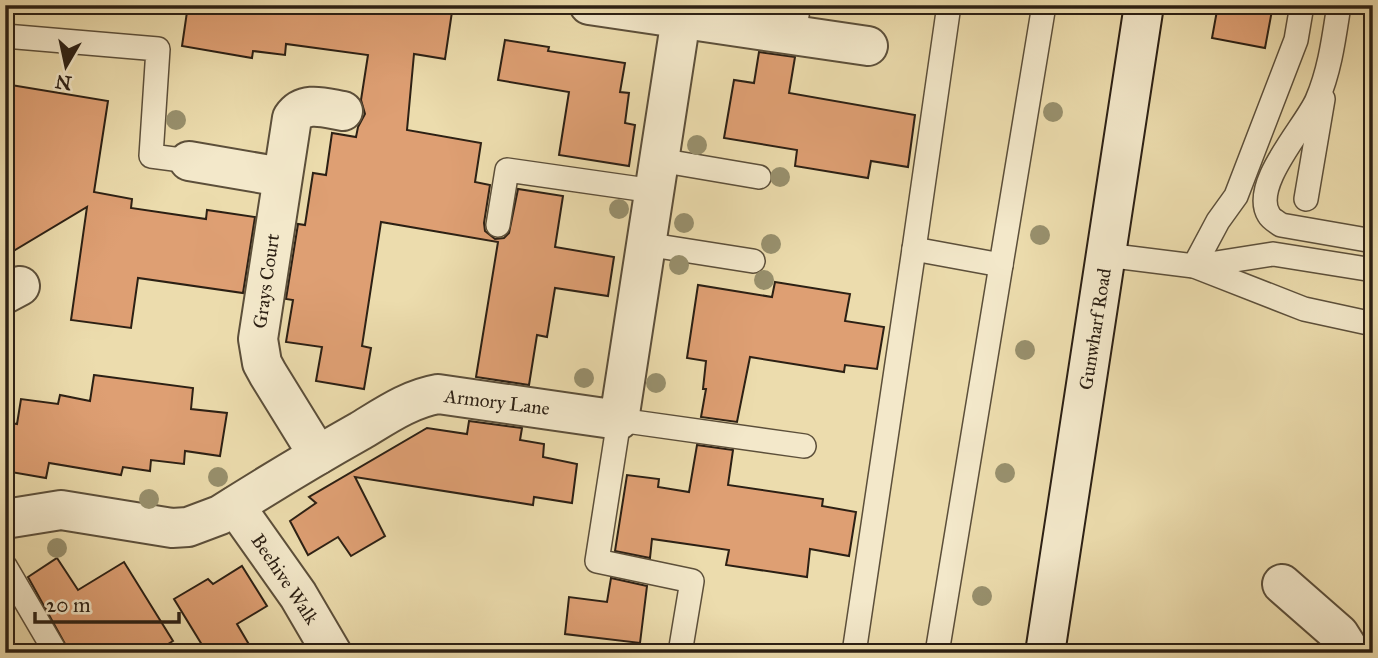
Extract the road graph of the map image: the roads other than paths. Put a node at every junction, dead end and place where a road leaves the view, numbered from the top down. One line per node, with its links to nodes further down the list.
1 (589, 5): 7 (street)
2 (949, 5): 21 (lane)
3 (1044, 5): 24 (lane)
4 (1144, 5): 22 (street, Gunwharf Road)
5 (1302, 5): 25 (lane)
6 (1339, 5): 11 (lane)
7 (681, 18): 8 (street); 14 (street)
8 (796, 20): 10 (street)
9 (5, 36): 13 (lane)
10 (868, 46)
11 (1329, 68): 17 (lane); 19 (lane)
12 (343, 111): 15 (street, Grays Court)
13 (189, 161): 15 (street)
14 (656, 176): 16 (lane); 18 (lane); 20 (street)
15 (282, 177): 30 (street, Grays Court)
16 (759, 177)
17 (1306, 199)
18 (498, 225)
19 (1373, 241)
20 (645, 244): 23 (lane); 28 (street)
21 (914, 249): 24 (lane); 38 (lane)
22 (1106, 255): 25 (lane); 40 (street, Gunwharf Road)
23 (754, 261)
24 (1001, 265): 39 (lane)
25 (1194, 266): 26 (lane); 27 (lane)
26 (1373, 270)
27 (1373, 324)
28 (619, 420): 29 (lane); 30 (street, Armory Lane); 37 (lane)
29 (804, 446)
30 (318, 454): 31 (street, Armory Lane)
31 (235, 506): 32 (street, Armory Lane); 36 (street, Beehive Walk)
32 (5, 519)
33 (5, 566): 35 (lane)
34 (1282, 584): 41 (street)
35 (56, 653)
36 (332, 653)
37 (680, 653)
38 (854, 653)
39 (937, 653)
40 (1045, 653)
41 (1351, 653)

